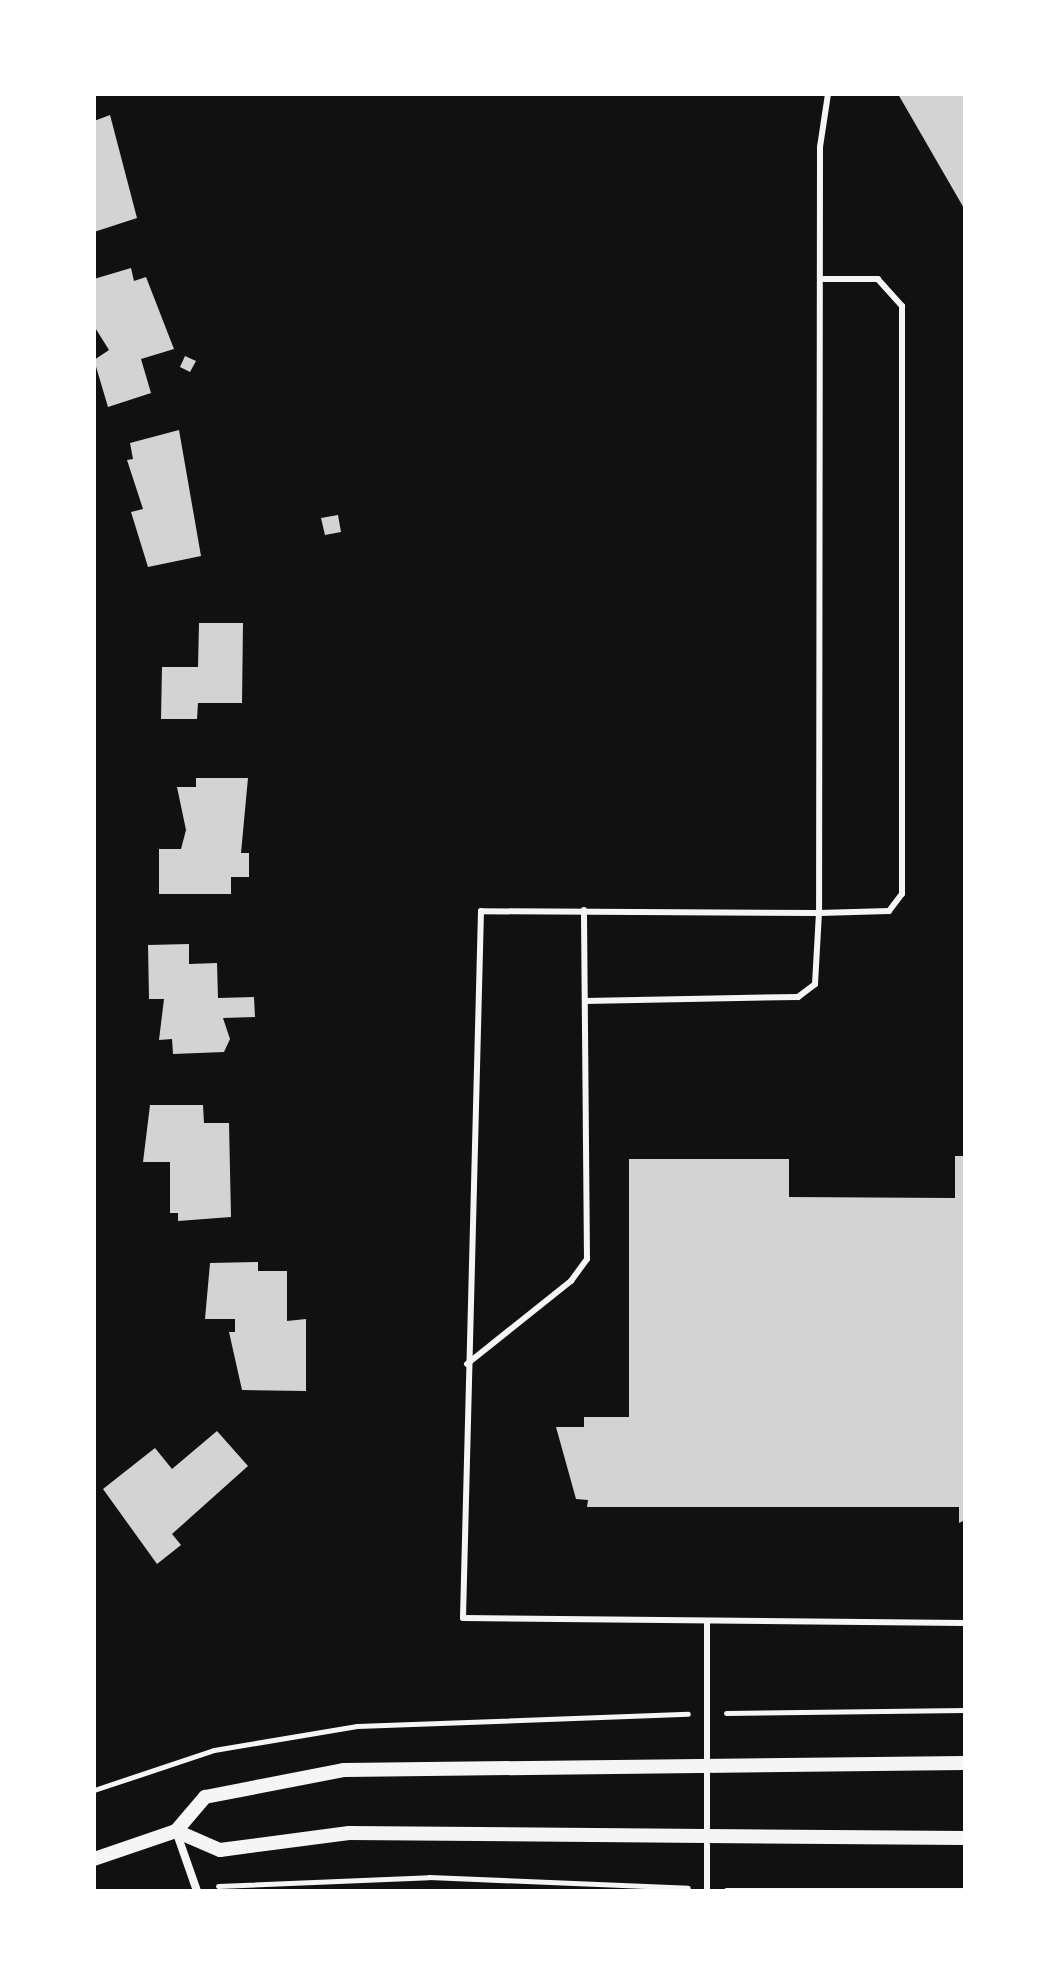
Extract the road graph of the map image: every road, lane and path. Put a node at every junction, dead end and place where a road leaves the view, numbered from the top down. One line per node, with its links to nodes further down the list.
1 (828, 94): 2 (lane)
2 (824, 279): 4 (lane); 4 (lane)
3 (584, 910): 4 (lane); 5 (lane); 6 (lane)
4 (819, 913): 5 (lane)
5 (585, 1001): 6 (lane)
6 (467, 1364): 8 (lane)
7 (965, 1623): 8 (lane)
8 (707, 1624): 10 (lane)
9 (965, 1710): 10 (path)
10 (705, 1713): 11 (lane); 13 (path)
11 (706, 1762): 12 (street); 14 (street); 15 (lane)
12 (965, 1763)
13 (94, 1790)
14 (176, 1831): 15 (street); 17 (street); 18 (street)
15 (707, 1836): 16 (street); 19 (lane)
16 (965, 1838)
17 (94, 1859)
18 (196, 1890): 19 (path)
19 (707, 1890): 20 (path)
20 (965, 1890)

